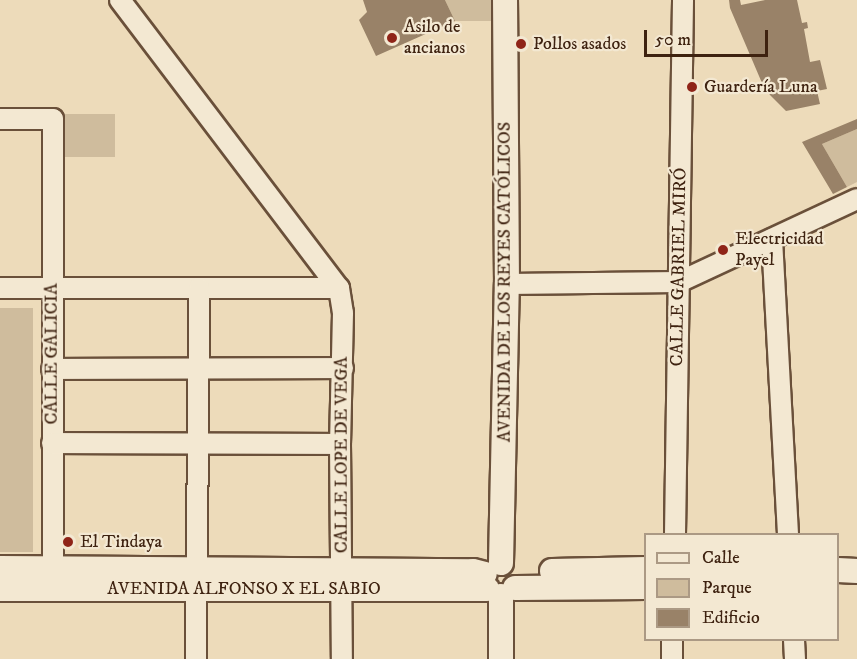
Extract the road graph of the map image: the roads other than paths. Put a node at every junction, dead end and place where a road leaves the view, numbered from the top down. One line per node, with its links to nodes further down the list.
1 (120, 0): 12 (street)
2 (505, 0): 8 (street, AVENIDA DE LOS REYES CATÓLICOS)
3 (683, 0): 7 (street, CALLE GABRIEL MIRÓ)
4 (0, 119): 10 (street, CALLE GALICIA)
5 (857, 202): 6 (street)
6 (772, 239): 7 (street); 20 (street)
7 (680, 282): 8 (street); 19 (street, CALLE GABRIEL MIRÓ)
8 (507, 284): 28 (street, AVENIDA DE LOS REYES CATÓLICOS)
9 (0, 288): 10 (street)
10 (52, 288): 11 (street); 15 (street, CALLE GALICIA)
11 (199, 288): 12 (street); 13 (street)
12 (339, 288): 14 (street, CALLE LOPE DE VEGA)
13 (200, 368): 14 (street); 15 (street); 18 (street)
14 (343, 368): 17 (street, CALLE LOPE DE VEGA)
15 (52, 369): 16 (street, CALLE GALICIA)
16 (52, 443): 18 (street); 25 (street, CALLE GALICIA)
17 (340, 444): 18 (street); 27 (street, CALLE LOPE DE VEGA)
18 (197, 445): 26 (street)
19 (675, 533)
20 (788, 533)
21 (0, 568): 25 (street, AVENIDA ALFONSO X EL SABIO)
22 (644, 569): 28 (street)
23 (839, 570): 24 (street)
24 (857, 571)
25 (53, 579): 26 (street, AVENIDA ALFONSO X EL SABIO); 32 (street, AVENIDA ALFONSO X EL SABIO)
26 (196, 579): 27 (street, AVENIDA ALFONSO X EL SABIO); 35 (street)
27 (342, 579): 28 (street, AVENIDA ALFONSO X EL SABIO); 36 (street, CALLE LOPE DE VEGA)
28 (501, 580): 31 (street); 37 (street, AVENIDA DE LOS REYES CATÓLICOS)
29 (839, 586): 30 (street)
30 (857, 586)
31 (644, 587)
32 (0, 589)
33 (672, 641): 38 (street)
34 (794, 641): 39 (street)
35 (196, 659)
36 (342, 659)
37 (501, 659)
38 (672, 659)
39 (795, 659)

